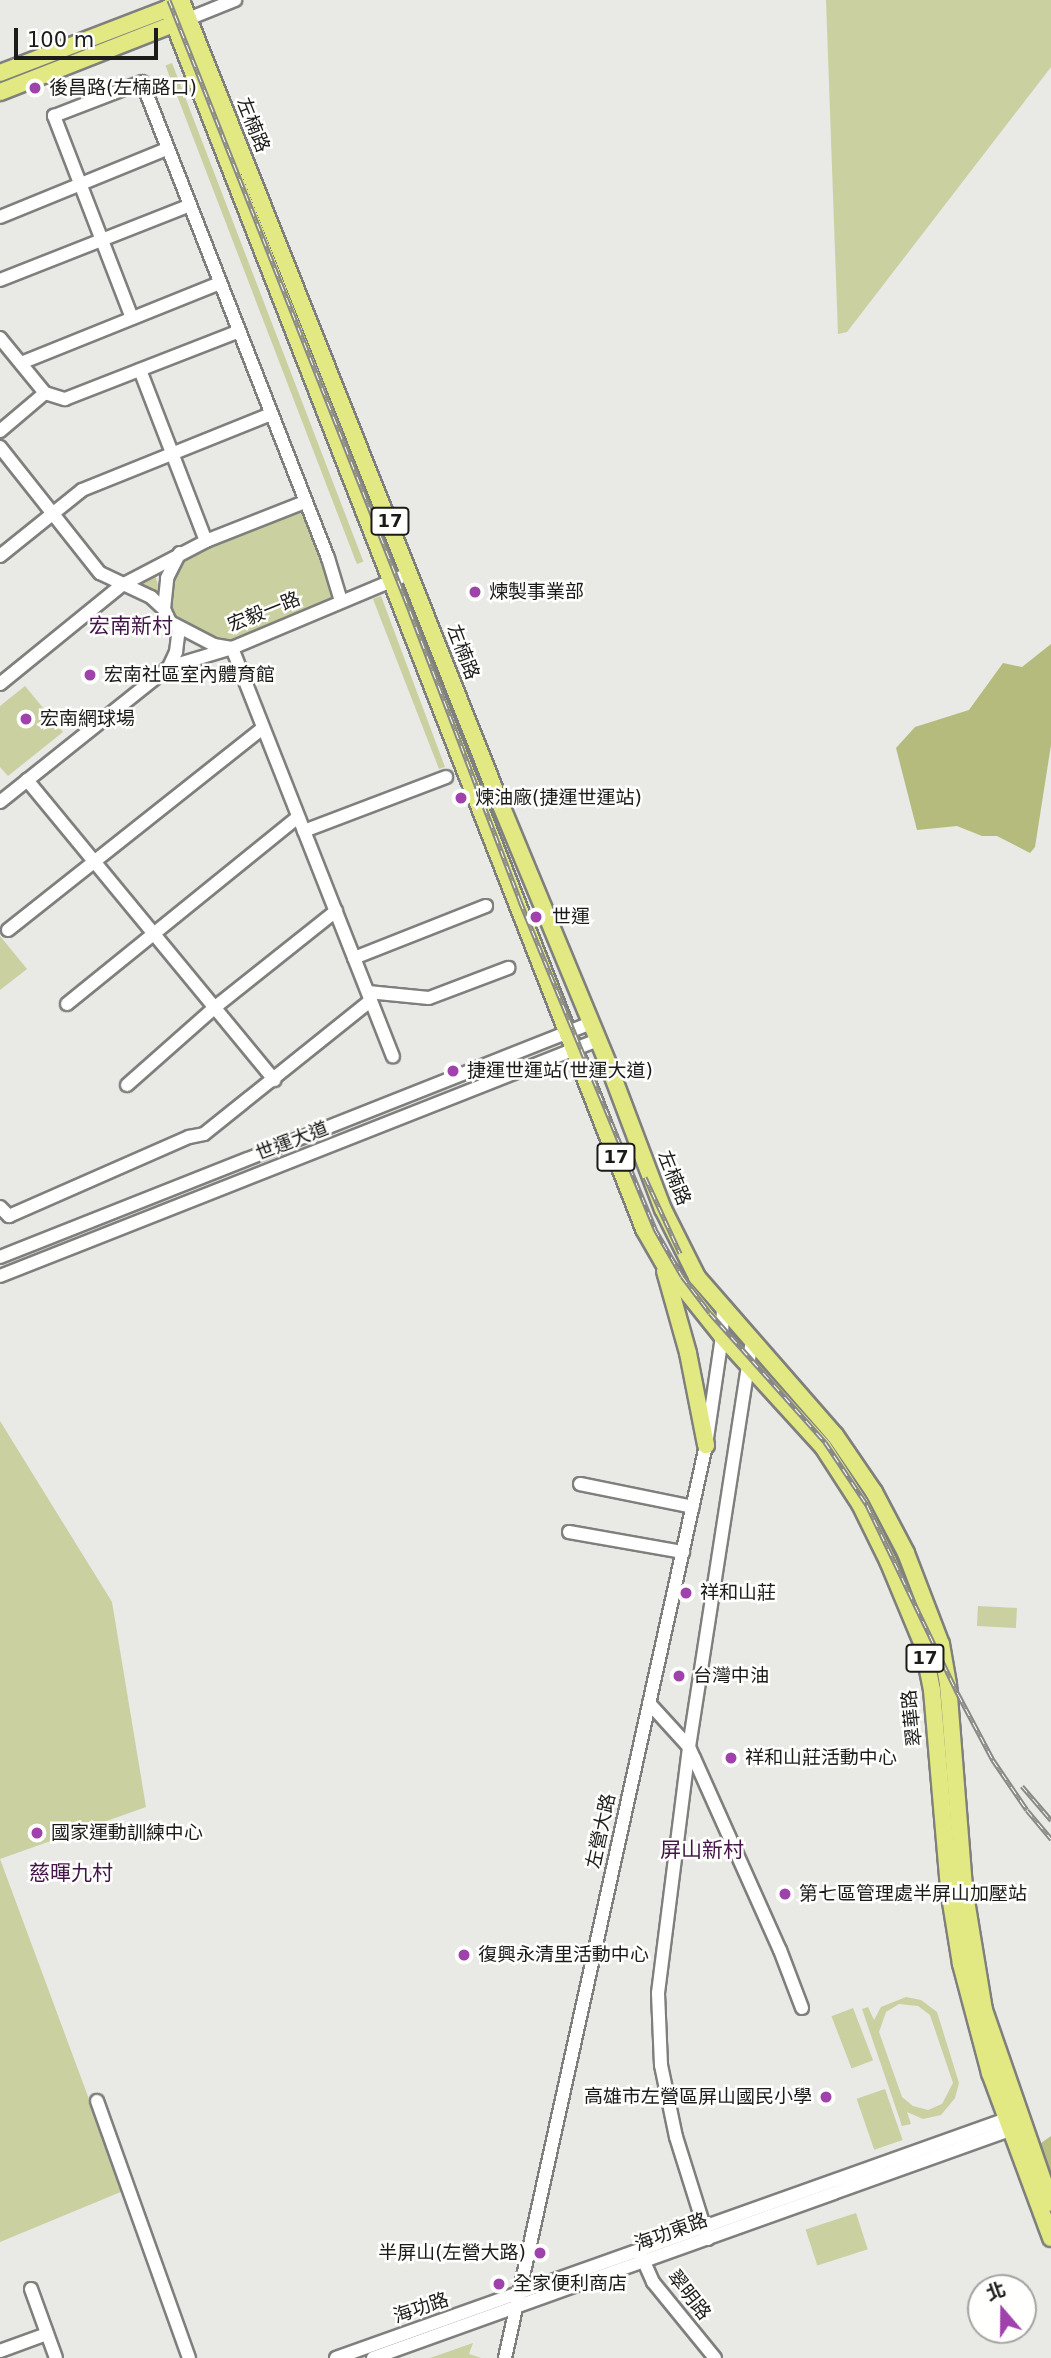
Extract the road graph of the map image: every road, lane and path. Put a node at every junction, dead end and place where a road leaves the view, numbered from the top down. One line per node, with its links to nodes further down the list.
1 (236, 0): 3 (street)
2 (177, 2): 3 (main road, 左楠路 / 17); 4 (main road, 17)
3 (181, 21): 5 (main road); 28 (main road, 左楠路 / 17); 29 (main road, 左楠路 / 17)
4 (0, 73)
5 (0, 92)
6 (167, 149): 7 (street); 7 (street); 8 (street)
7 (81, 185): 9 (street); 10 (street)
8 (190, 205): 10 (street); 12 (street)
9 (0, 217)
10 (102, 240): 11 (street); 13 (street)
11 (0, 281)
12 (220, 283): 13 (street); 14 (street)
13 (132, 318): 16 (street)
14 (239, 331): 17 (street); 19 (street)
15 (0, 338): 16 (street)
16 (21, 363): 18 (street)
17 (140, 370): 18 (street); 22 (street)
18 (45, 393): 20 (street)
19 (271, 414): 22 (street); 23 (street)
20 (0, 431)
21 (0, 447): 24 (street, 宏毅一路)
22 (172, 454): 24 (street); 25 (street)
23 (305, 502): 25 (street); 31 (street)
24 (52, 515): 27 (street); 30 (street, 宏毅一路)
25 (206, 541): 26 (street)
26 (181, 553): 30 (street); 32 (street)
27 (0, 556)
28 (410, 573): 29 (street, 宏毅一路); 53 (main road, 左楠路 / 17)
29 (393, 580): 31 (street, 宏毅一路); 54 (main road, 左楠路 / 17)
30 (122, 585): 32 (street, 宏毅一路); 36 (street)
31 (341, 601): 34 (street, 宏毅一路)
32 (164, 609): 33 (street, 宏毅一路)
33 (179, 628): 34 (street, 宏毅一路); 35 (street)
34 (232, 648): 35 (street); 37 (street)
35 (169, 667): 39 (street)
36 (0, 684)
37 (263, 728): 41 (street); 43 (street)
38 (446, 777): 42 (street)
39 (27, 780): 40 (street); 43 (street)
40 (0, 802)
41 (298, 817): 42 (street); 47 (street)
42 (304, 831): 45 (street)
43 (94, 862): 46 (street); 47 (street)
44 (486, 906): 48 (street)
45 (336, 911): 48 (street); 52 (street)
46 (8, 930)
47 (153, 933): 51 (street); 52 (street)
48 (354, 958): 50 (street)
49 (508, 968): 50 (street)
50 (370, 996): 57 (street); 58 (street)
51 (66, 1004)
52 (215, 1008): 58 (street); 59 (street)
53 (592, 1023): 54 (street, 世運大道); 55 (main road, 左楠路 / 17)
54 (566, 1033): 56 (main road, 左楠路 / 17); 61 (street, 世運大道)
55 (598, 1040): 56 (street, 世運大道); 64 (main road, 左楠路 / 17)
56 (573, 1050): 62 (main road, 左楠路 / 17); 63 (street, 世運大道)
57 (393, 1056)
58 (274, 1080): 60 (street)
59 (127, 1085)
60 (0, 1207)
61 (0, 1257)
62 (663, 1262): 65 (main road, 翠華路 / 17); 68 (main road)
63 (0, 1276)
64 (723, 1310): 65 (street, 左營大路); 66 (main road, 翠華路 / 17)
65 (722, 1336): 67 (main road, 翠華路 / 17); 68 (street, 左營大路)
66 (752, 1342): 67 (street); 77 (main road, 翠華路 / 17)
67 (748, 1363): 74 (street); 77 (main road, 翠華路 / 17)
68 (706, 1445): 70 (street, 左營大路)
69 (580, 1484): 70 (street)
70 (693, 1507): 72 (street, 左營大路)
71 (569, 1532): 72 (street)
72 (683, 1552): 73 (street, 左營大路)
73 (649, 1703): 74 (street); 83 (street, 左營大路)
74 (689, 1747): 75 (street); 79 (street)
75 (802, 2008)
76 (97, 2101): 88 (street)
77 (1015, 2122): 78 (main road, 翠華路 / 17); 79 (street, 海功東路); 80 (main road, 翠華路 / 17)
78 (1051, 2203)
79 (706, 2234): 81 (street, 海功東路)
80 (1051, 2238)
81 (642, 2257): 83 (street, 海功東路); 84 (street, 海功東路); 92 (street, 翠明路)
82 (31, 2289): 85 (street)
83 (520, 2294): 84 (street, 左營大路); 89 (street, 海功路)
84 (517, 2308): 90 (street, 海功路); 91 (street, 左營大路)
85 (47, 2334): 86 (street); 87 (street)
86 (0, 2351)
87 (56, 2358)
88 (189, 2358)
89 (336, 2358)
90 (373, 2358)
91 (505, 2358)
92 (715, 2358)

